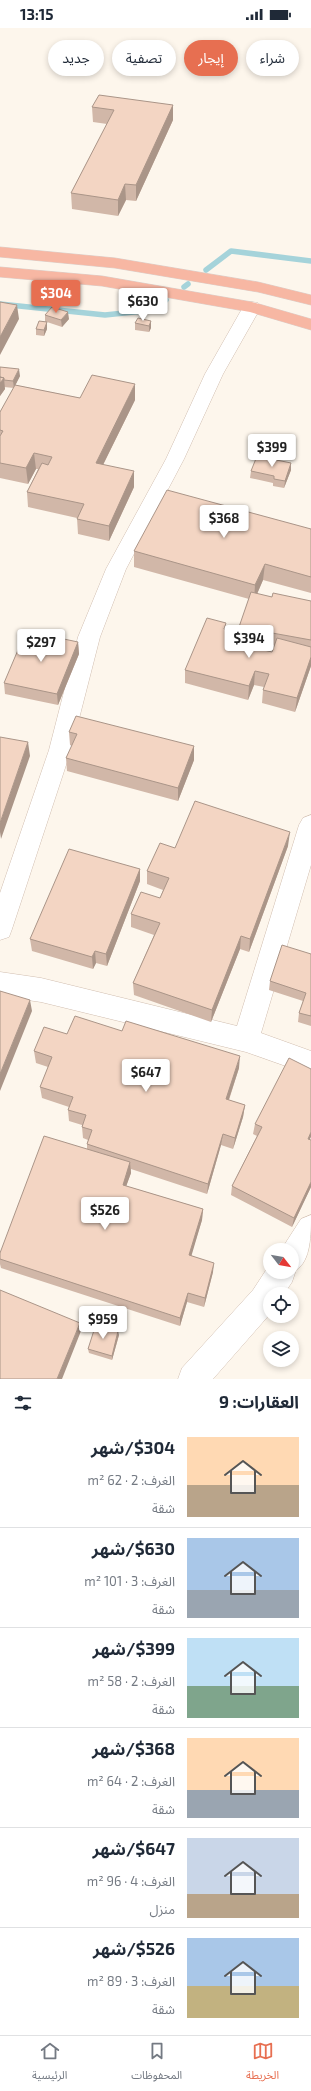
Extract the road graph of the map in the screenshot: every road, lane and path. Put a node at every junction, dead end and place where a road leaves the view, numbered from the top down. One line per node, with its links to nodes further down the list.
1 (0, 252): 3 (highway)
2 (0, 272): 4 (highway)
3 (311, 300)
4 (252, 307): 5 (highway); 7 (street)
5 (311, 326)
6 (311, 825): 9 (street)
7 (0, 929)
8 (0, 984): 9 (street)
9 (246, 1040): 10 (street)
10 (311, 1063)
11 (311, 1229): 12 (street)
12 (299, 1247)
13 (277, 1279): 14 (street)
14 (193, 1379)

